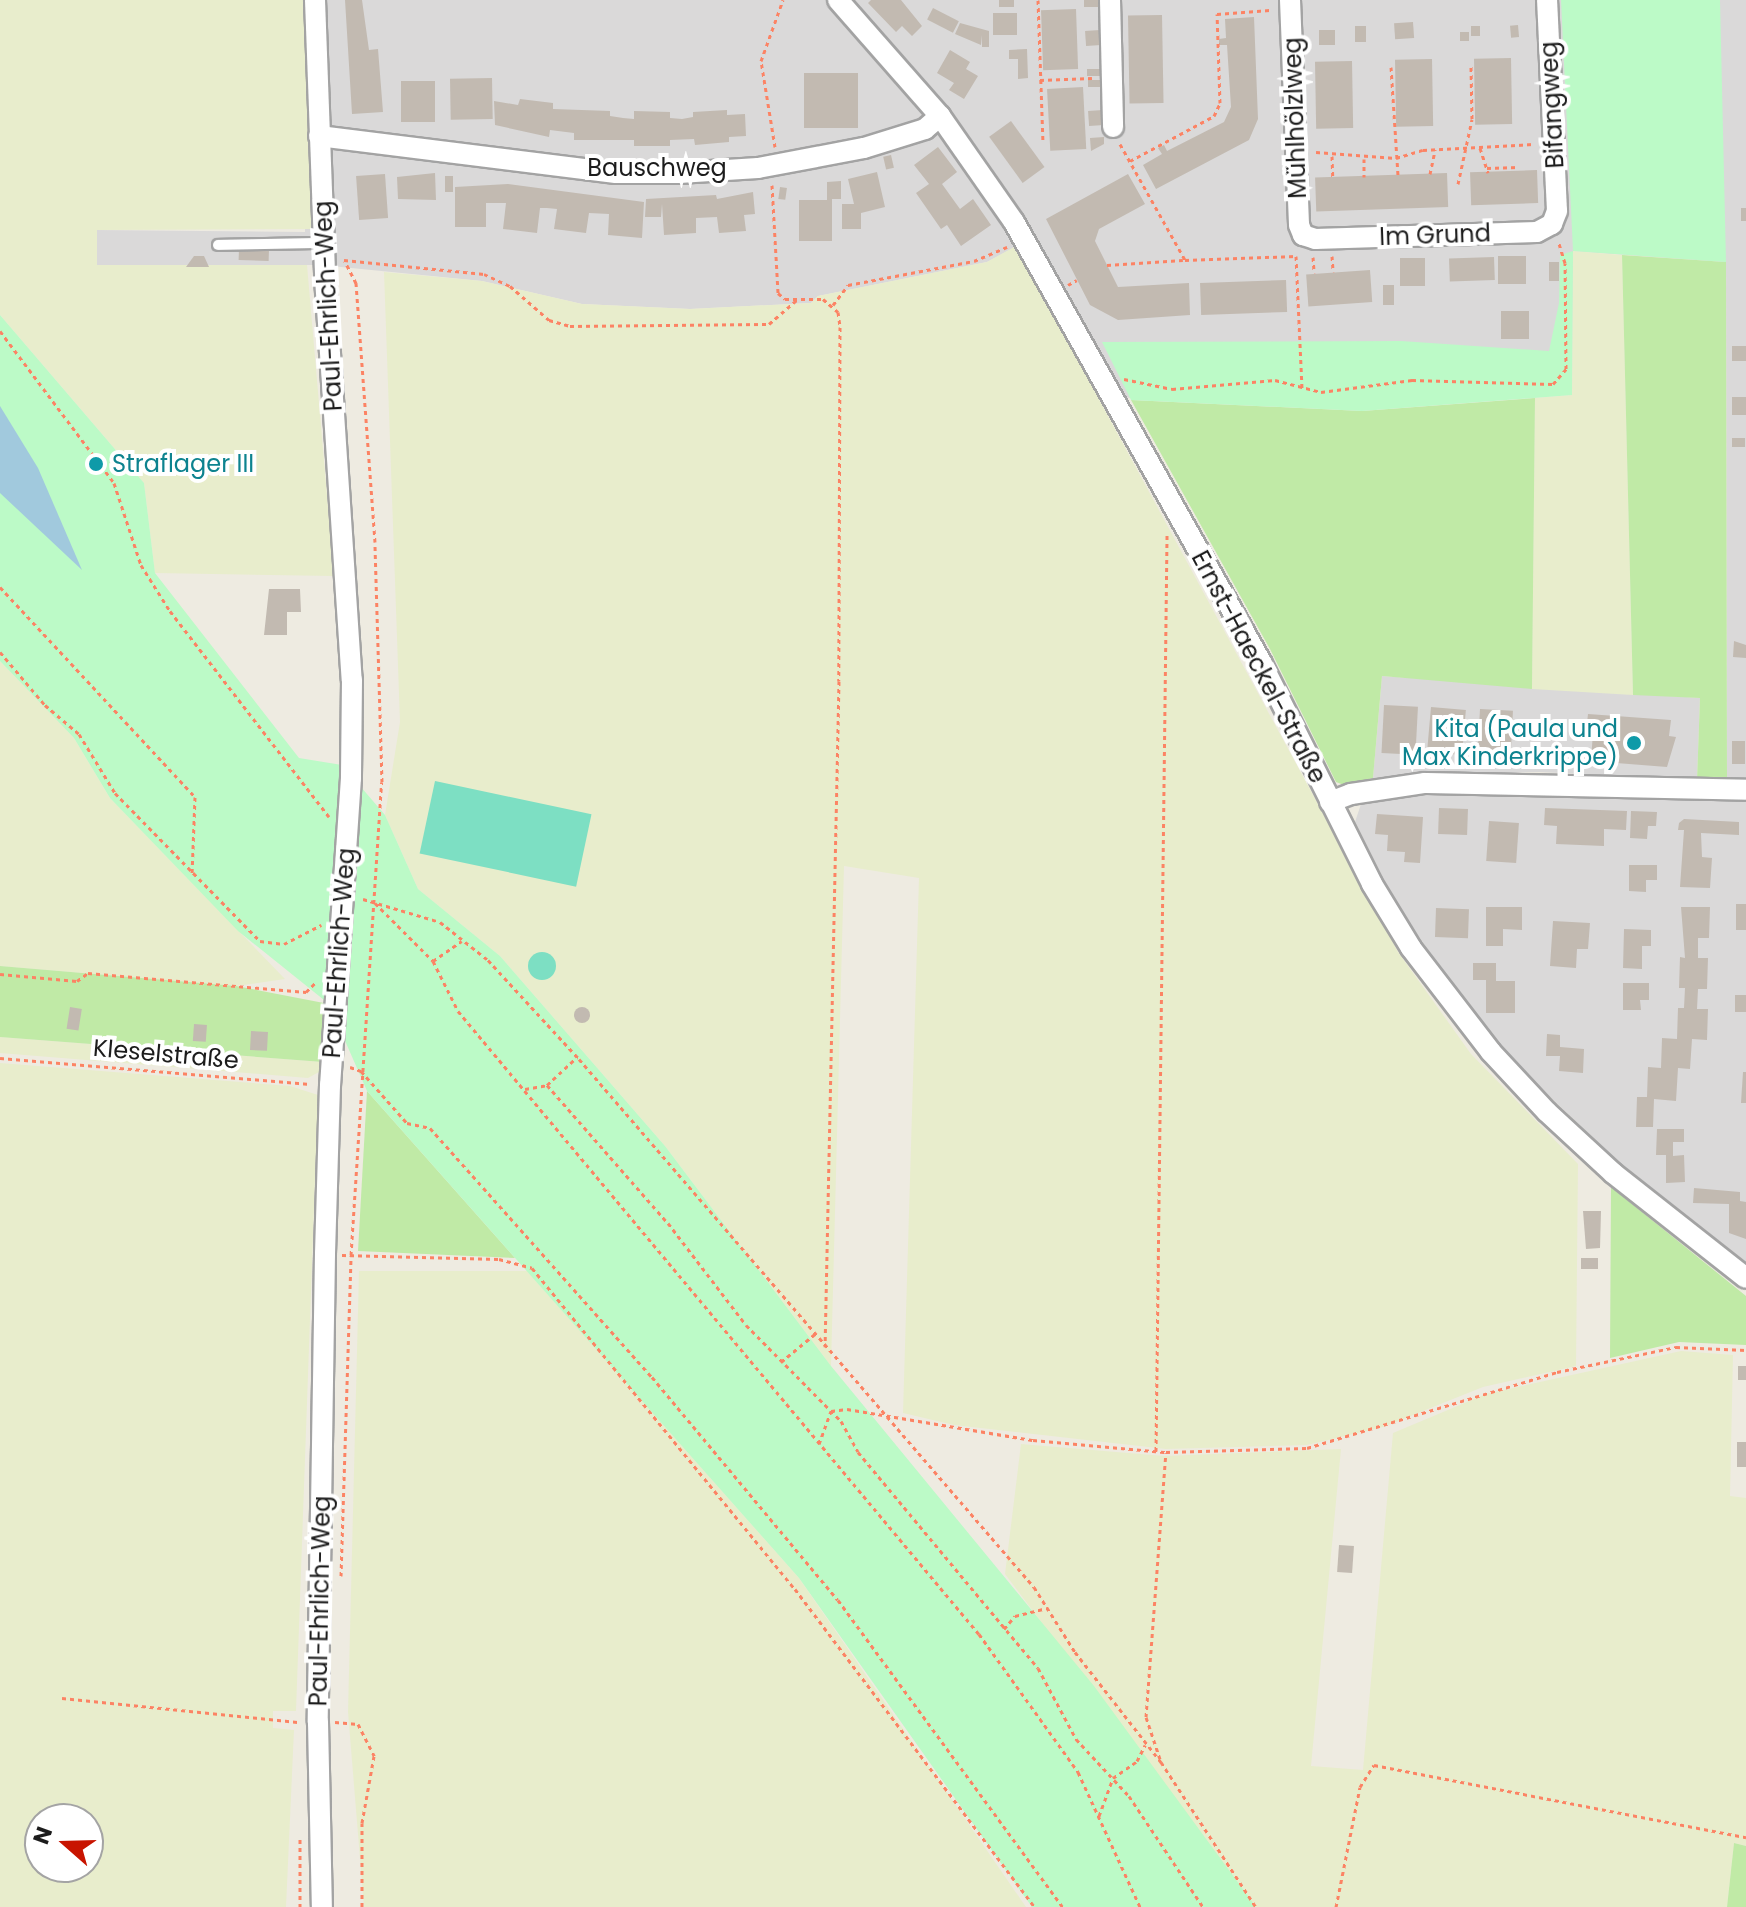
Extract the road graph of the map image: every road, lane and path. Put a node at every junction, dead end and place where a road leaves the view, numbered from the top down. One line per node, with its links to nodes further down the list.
1 (315, 0): 14 (street, Paul-Ehrlich-Weg)
2 (783, 0): 25 (path)
3 (838, 0): 12 (street, Ernst-Haeckel-Straße)
4 (1040, 0): 11 (path)
5 (1110, 0): 10 (street)
6 (1547, 0): 16 (street, Bifangweg)
7 (1291, 4): 20 (street, Mühlhölzlweg); 24 (path)
8 (1471, 66): 17 (path)
9 (1391, 67): 22 (path)
10 (1113, 77): 11 (path); 13 (street)
11 (1040, 80): 15 (path)
12 (940, 116): 25 (street, Bauschweg); 42 (street, Ernst-Haeckel-Straße)
13 (1113, 127): 24 (path)
14 (319, 136): 25 (street, Bauschweg); 36 (street, Paul-Ehrlich-Weg)
15 (1043, 142)
16 (1554, 143): 18 (path); 32 (street, Bifangweg)
17 (1469, 148): 18 (path); 19 (path); 31 (path)
18 (1480, 148): 26 (path)
19 (1435, 150): 22 (path); 27 (path)
20 (1296, 152): 21 (path); 33 (street, Mühlhölzlweg)
21 (1332, 156): 23 (path); 30 (path)
22 (1396, 158): 23 (path); 28 (path)
23 (1364, 159): 29 (path)
24 (1130, 161): 37 (path)
25 (774, 165): 39 (path)
26 (1519, 167)
27 (1430, 174)
28 (1398, 176)
29 (1364, 177)
30 (1333, 179)
31 (1458, 184)
32 (1555, 217): 33 (street, Im Grund); 43 (path)
33 (1303, 235)
34 (218, 245): 36 (lane)
35 (1010, 246): 40 (path)
36 (331, 254): 39 (path); 49 (street, Paul-Ehrlich-Weg); 51 (path)
37 (1185, 260): 38 (path); 43 (path)
38 (1107, 265)
39 (798, 299): 40 (path)
40 (833, 305): 68 (path)
41 (0, 331): 49 (path)
42 (1098, 369): 43 (path); 48 (street, Ernst-Haeckel-Straße)
43 (1302, 388)
44 (1167, 526): 74 (path)
45 (0, 587): 50 (path)
46 (0, 652): 50 (path)
47 (1746, 790): 48 (street)
48 (1330, 802): 66 (street, Ernst-Haeckel-Straße)
49 (348, 826): 52 (street, Paul-Ehrlich-Weg)
50 (192, 874): 52 (path)
51 (373, 900): 52 (path); 53 (path); 54 (path); 60 (path)
52 (343, 902): 59 (street, Paul-Ehrlich-Weg)
53 (462, 941): 54 (path); 57 (path)
54 (433, 961): 63 (path)
55 (0, 974): 56 (path)
56 (323, 975)
57 (577, 1057): 62 (path); 67 (path)
58 (0, 1058): 61 (path, Kleselstraße)
59 (332, 1060): 60 (path); 61 (street, Paul-Ehrlich-Weg)
60 (361, 1071): 65 (path); 92 (path)
61 (330, 1085): 64 (street, Paul-Ehrlich-Weg)
62 (547, 1085): 63 (path); 70 (path)
63 (525, 1089): 73 (path)
64 (325, 1254): 65 (path); 82 (street, Paul-Ehrlich-Weg)
65 (351, 1255): 76 (path); 91 (path)
66 (1746, 1278)
67 (815, 1334): 68 (path); 70 (path)
68 (825, 1347): 72 (path)
69 (1746, 1350): 75 (path)
70 (781, 1362): 71 (path)
71 (831, 1411): 72 (path); 73 (path); 78 (path)
72 (882, 1416): 74 (path); 77 (path)
73 (819, 1444): 87 (path)
74 (1156, 1451): 75 (path)
75 (1166, 1452): 85 (path)
76 (341, 1582)
77 (1047, 1608): 78 (path); 84 (path)
78 (1004, 1629): 86 (path)
79 (62, 1698): 81 (path)
80 (336, 1706): 82 (path)
81 (277, 1720)
82 (327, 1722): 83 (path); 89 (street, Paul-Ehrlich-Weg); 90 (path)
83 (336, 1737)
84 (1146, 1744): 85 (path); 86 (path)
85 (1161, 1762): 95 (path)
86 (1113, 1778): 87 (path); 94 (path)
87 (1099, 1816): 93 (path)
88 (1746, 1837): 96 (path)
89 (322, 1907)
90 (362, 1907)
91 (1035, 1907)
92 (1063, 1907)
93 (1140, 1907)
94 (1203, 1907)
95 (1256, 1907)
96 (1336, 1907)

